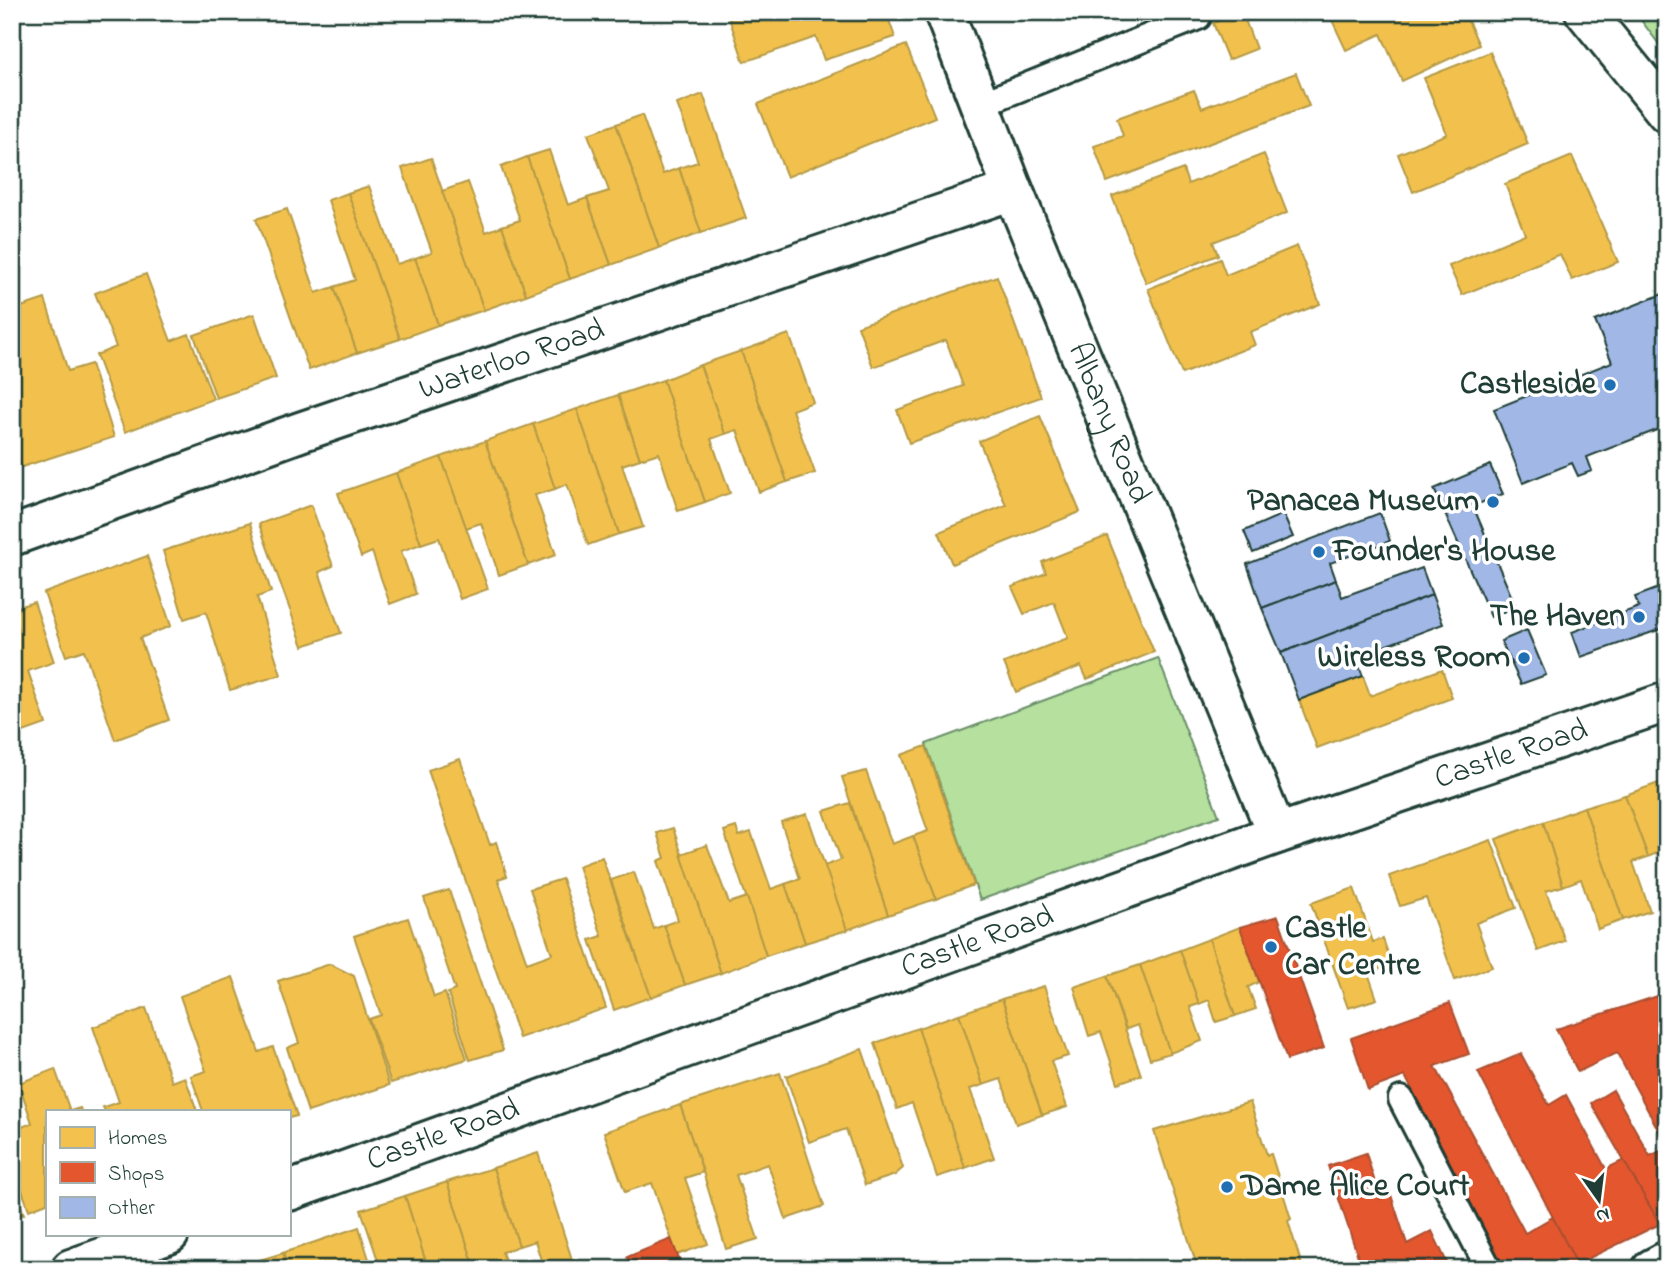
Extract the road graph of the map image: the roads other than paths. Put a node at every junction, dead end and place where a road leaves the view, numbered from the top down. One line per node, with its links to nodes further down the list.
1 (944, 12): 4 (street, Albany Road)
2 (1199, 12): 4 (lane)
3 (1585, 12): 5 (street)
4 (979, 105): 6 (street, Albany Road)
5 (1667, 113)
6 (1013, 190): 7 (street, Waterloo Road); 9 (street, Albany Road)
7 (12, 536)
8 (1667, 702): 9 (street, Castle Road)
9 (1277, 834): 11 (street, Castle Road)
10 (1401, 1099): 15 (lane)
11 (290, 1191)
12 (163, 1236): 14 (street)
13 (1667, 1261): 16 (street)
14 (71, 1269)
15 (1489, 1269)
16 (1652, 1269)

